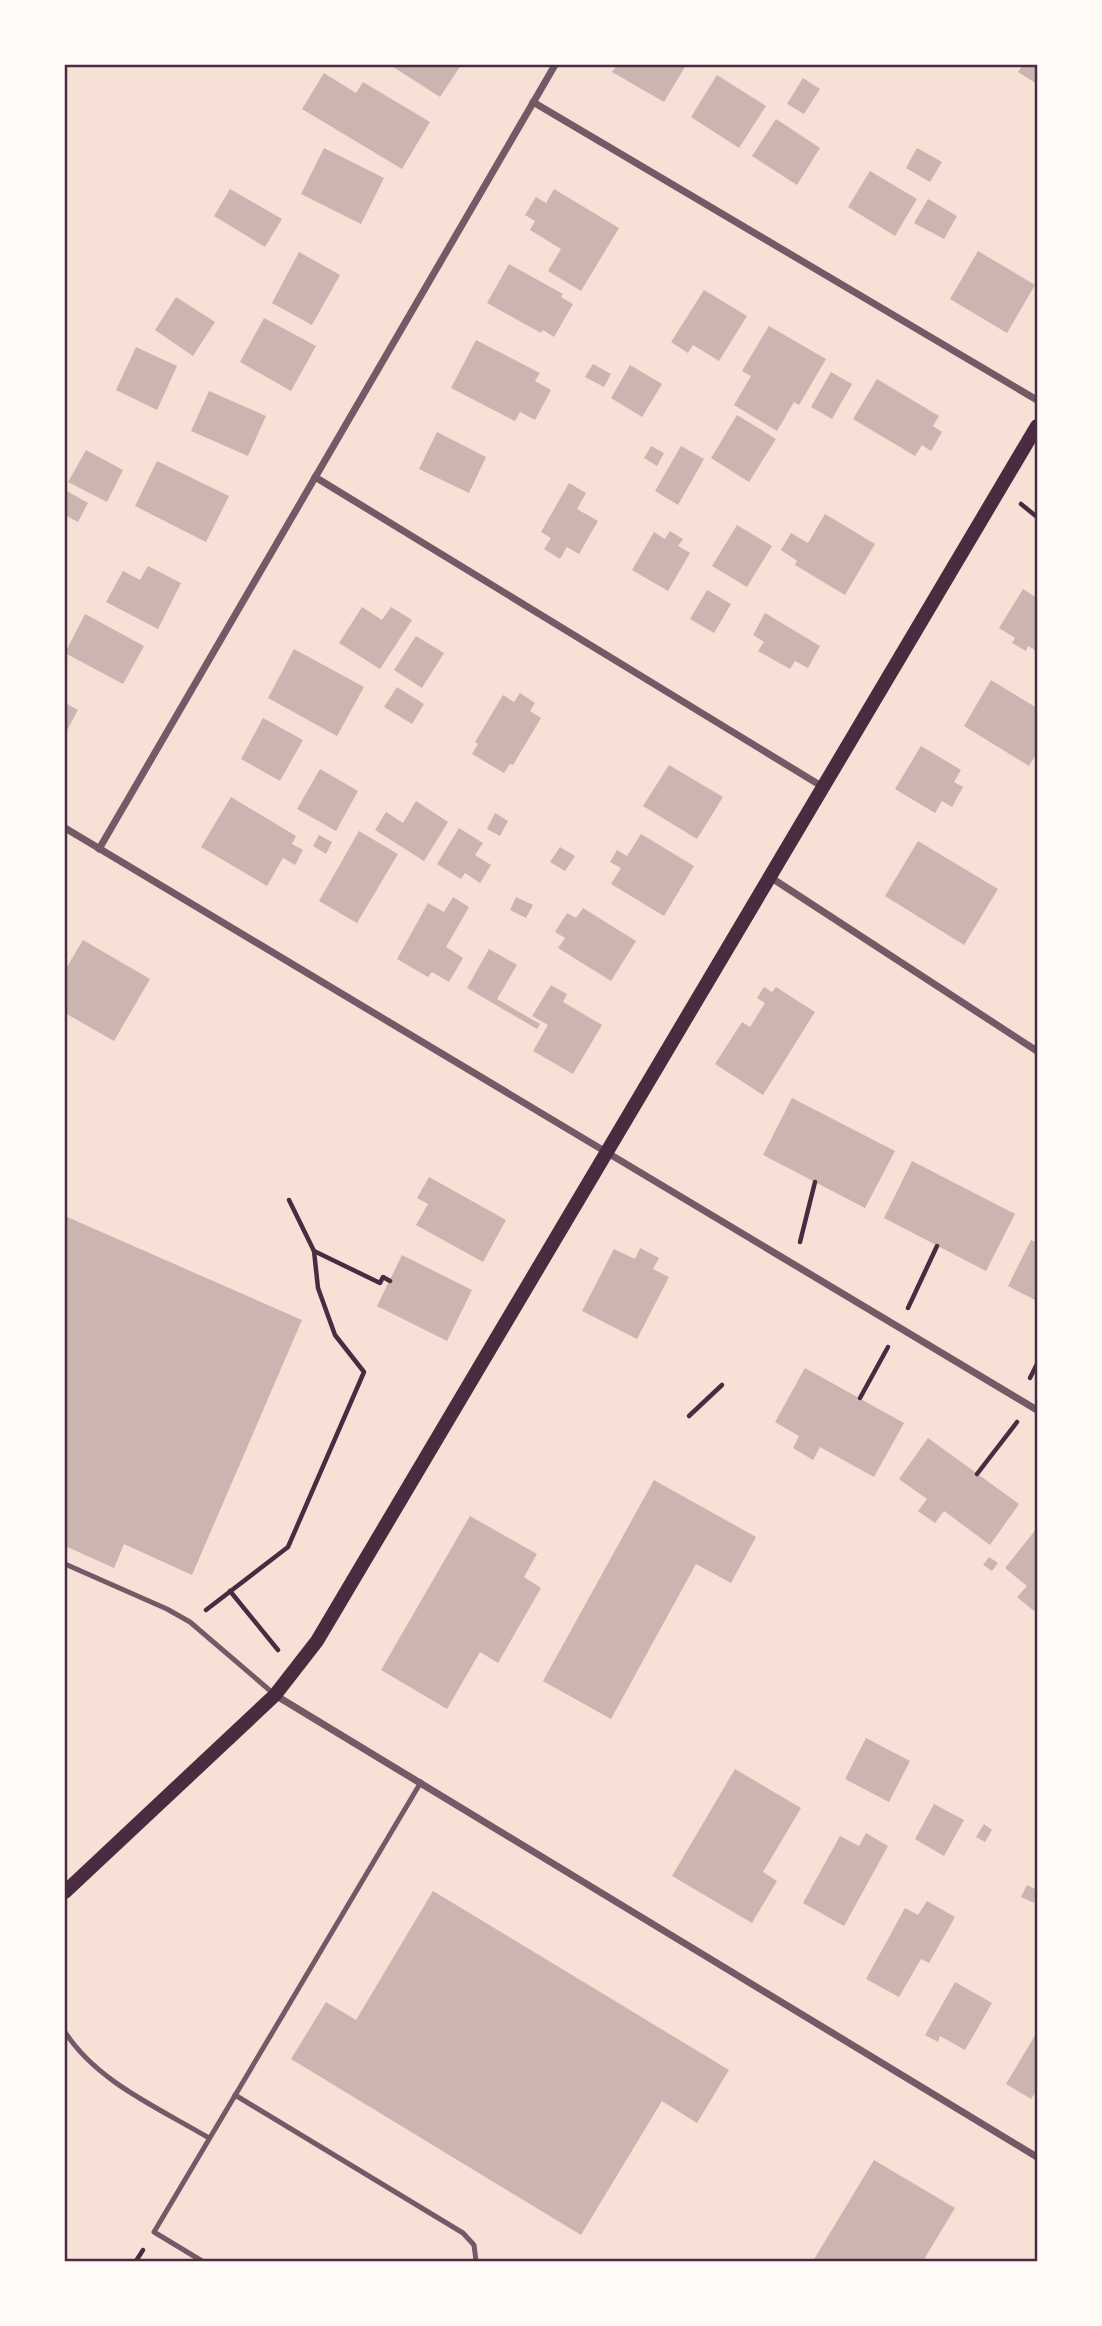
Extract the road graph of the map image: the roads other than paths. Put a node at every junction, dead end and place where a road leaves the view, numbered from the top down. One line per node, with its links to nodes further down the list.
1 (555, 65): 2 (street)
2 (533, 102): 3 (street); 5 (street)
3 (1037, 400)
4 (1037, 426): 6 (main road)
5 (315, 477): 6 (street); 8 (street)
6 (823, 787): 9 (main road)
7 (65, 828): 8 (street)
8 (99, 849): 11 (street)
9 (770, 877): 10 (street); 11 (main road)
10 (1037, 1051)
11 (608, 1153): 12 (street); 14 (main road)
12 (1037, 1410)
13 (65, 1564): 14 (lane)
14 (275, 1695): 15 (street); 16 (main road)
15 (421, 1782): 18 (lane); 20 (street)
16 (65, 1892)
17 (65, 2032): 19 (lane)
18 (235, 2095): 19 (lane); 22 (lane)
19 (209, 2138): 21 (lane)
20 (1037, 2157)
21 (202, 2261)
22 (476, 2261)

